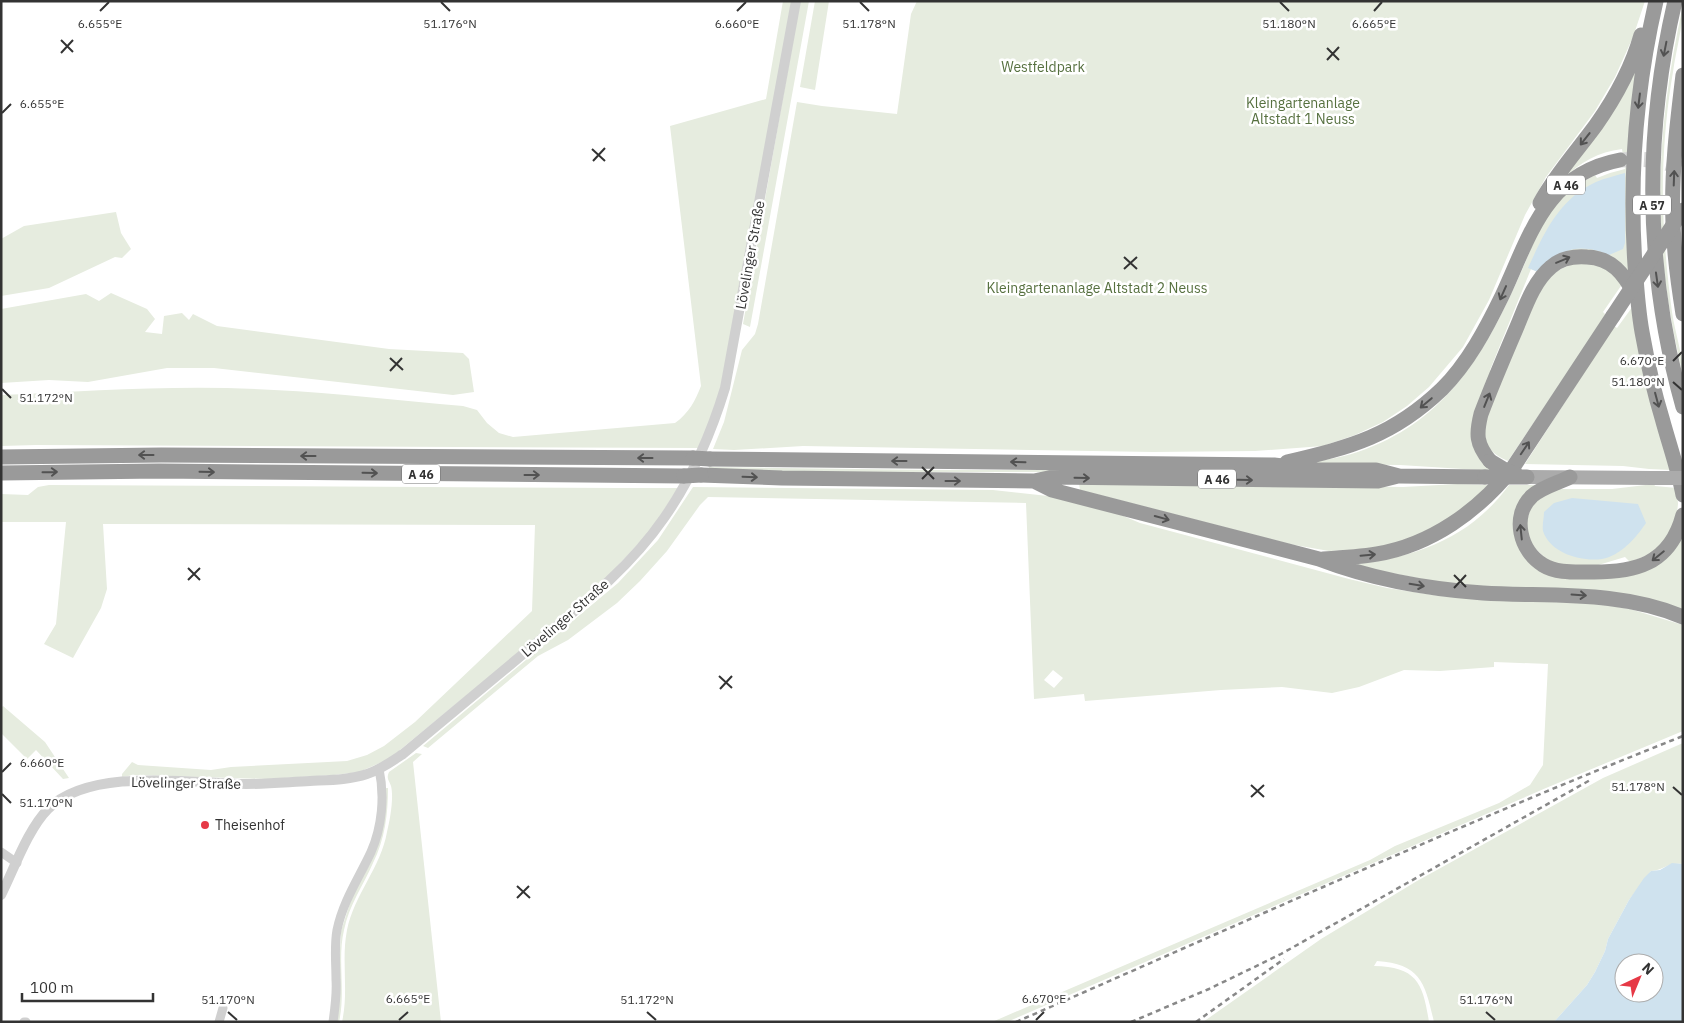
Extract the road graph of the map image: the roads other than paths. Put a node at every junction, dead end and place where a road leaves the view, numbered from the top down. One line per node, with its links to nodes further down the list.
1 (796, 1): 26 (street, Lövelinger Straße)
2 (1651, 1): 8 (highway, one-way to 8)
3 (1656, 1): 9 (highway, one-way to 9)
4 (1675, 1): 11 (highway, A 57, one-way to 11)
5 (1683, 75): 10 (highway, A 57, one-way to 5)
6 (1620, 160): 8 (highway, A 46)
7 (1683, 210): 24 (highway, one-way to 7, bridge)
8 (1529, 232): 14 (highway, A 46, one-way to 14)
9 (1638, 300): 12 (highway, one-way to 12); 18 (highway, one-way to 9, bridge)
10 (1683, 314)
11 (1683, 407)
12 (1672, 450): 15 (highway); 22 (highway)
13 (1, 456): 14 (highway, A 46, one-way to 13, bridge)
14 (1274, 465): 17 (highway)
15 (1683, 471)
16 (1, 473): 21 (highway, A 46, one-way to 21, bridge)
17 (1399, 476): 18 (highway, A 46, bridge); 21 (highway, A 46, one-way to 17)
18 (1527, 477): 19 (main road, A 46)
19 (1570, 477): 20 (main road, bridge); 23 (highway, one-way to 19)
20 (1683, 478)
21 (1034, 482): 24 (highway, one-way to 24)
22 (1683, 495)
23 (1683, 515)
24 (1319, 559): 25 (highway, one-way to 25)
25 (1683, 617)
26 (379, 769): 28 (street, Lövelinger Straße); 32 (street)
27 (1, 852): 28 (street)
28 (17, 863): 29 (street, Lövelinger Straße)
29 (1, 895)
30 (223, 1008): 31 (street)
31 (219, 1022)
32 (333, 1022)

